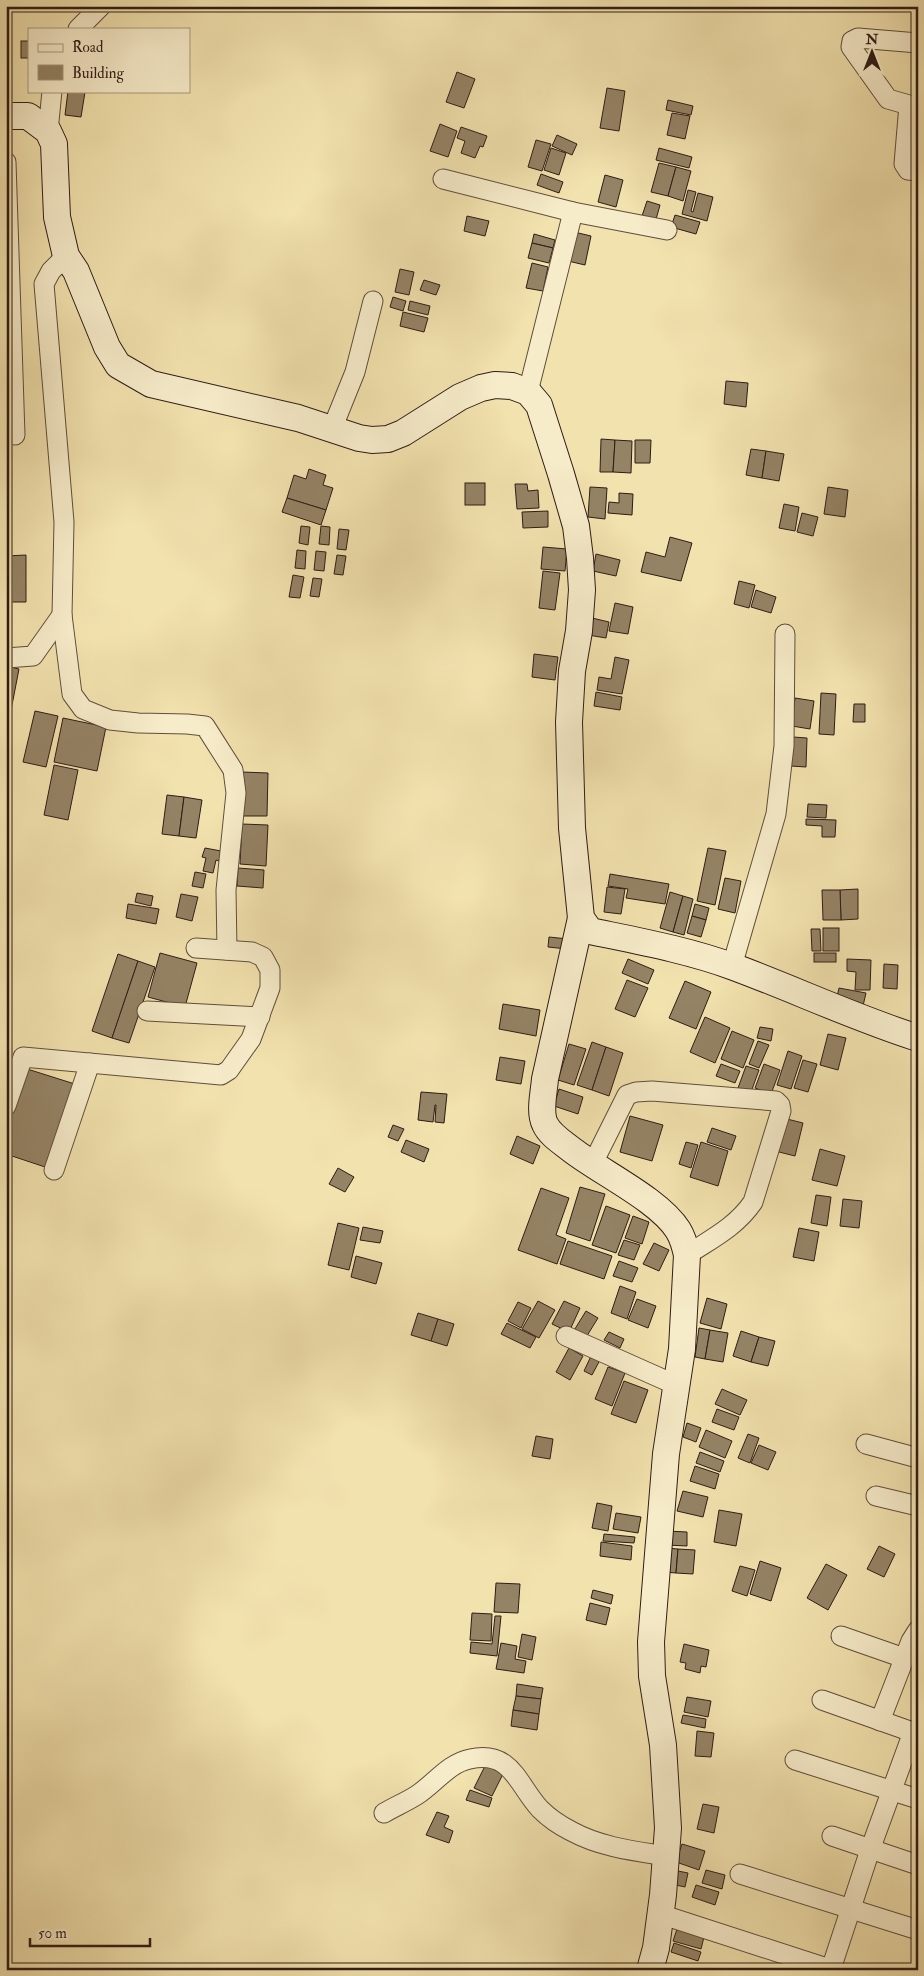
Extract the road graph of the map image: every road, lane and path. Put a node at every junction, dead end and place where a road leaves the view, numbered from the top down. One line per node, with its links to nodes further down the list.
1 (101, 6): 2 (street)
2 (79, 28)
3 (918, 43): 5 (street)
4 (52, 92): 7 (street)
5 (913, 105): 9 (street)
6 (6, 116): 7 (street)
7 (48, 130): 14 (street)
8 (6, 162): 12 (street)
9 (918, 170)
10 (443, 179): 11 (street)
11 (574, 212): 13 (street); 16 (street)
12 (7, 224): 18 (street)
13 (667, 230)
14 (66, 256): 17 (street); 19 (street)
15 (373, 301): 17 (street)
16 (528, 392): 17 (street); 22 (street)
17 (332, 429)
18 (14, 435)
19 (62, 615): 21 (street); 24 (street)
20 (785, 634): 25 (street)
21 (6, 658)
22 (582, 918): 25 (street); 31 (street)
23 (196, 948): 24 (street)
24 (227, 950): 27 (street)
25 (732, 966): 28 (street)
26 (147, 1011): 27 (street)
27 (260, 1017): 29 (street)
28 (918, 1038)
29 (90, 1063): 30 (street); 32 (street)
30 (6, 1106)
31 (592, 1165): 33 (street); 33 (street)
32 (54, 1170)
33 (686, 1255): 35 (street)
34 (566, 1336): 35 (street)
35 (676, 1385): 52 (street)
36 (866, 1444): 37 (street)
37 (918, 1458)
38 (876, 1496): 39 (street)
39 (918, 1506)
40 (918, 1630): 42 (street)
41 (841, 1636): 42 (street)
42 (910, 1653): 44 (street)
43 (822, 1700): 44 (street)
44 (880, 1721): 45 (street)
45 (915, 1733): 47 (street)
46 (795, 1760): 47 (street)
47 (891, 1791): 48 (street); 51 (street)
48 (918, 1799)
49 (384, 1813): 52 (street)
50 (832, 1836): 51 (street)
51 (870, 1850): 53 (street); 55 (street)
52 (666, 1856): 56 (street)
53 (918, 1865)
54 (740, 1874): 55 (street)
55 (850, 1909): 57 (street); 58 (street)
56 (660, 1914): 58 (street); 59 (street)
57 (918, 1930)
58 (832, 1969)
59 (650, 1970)

